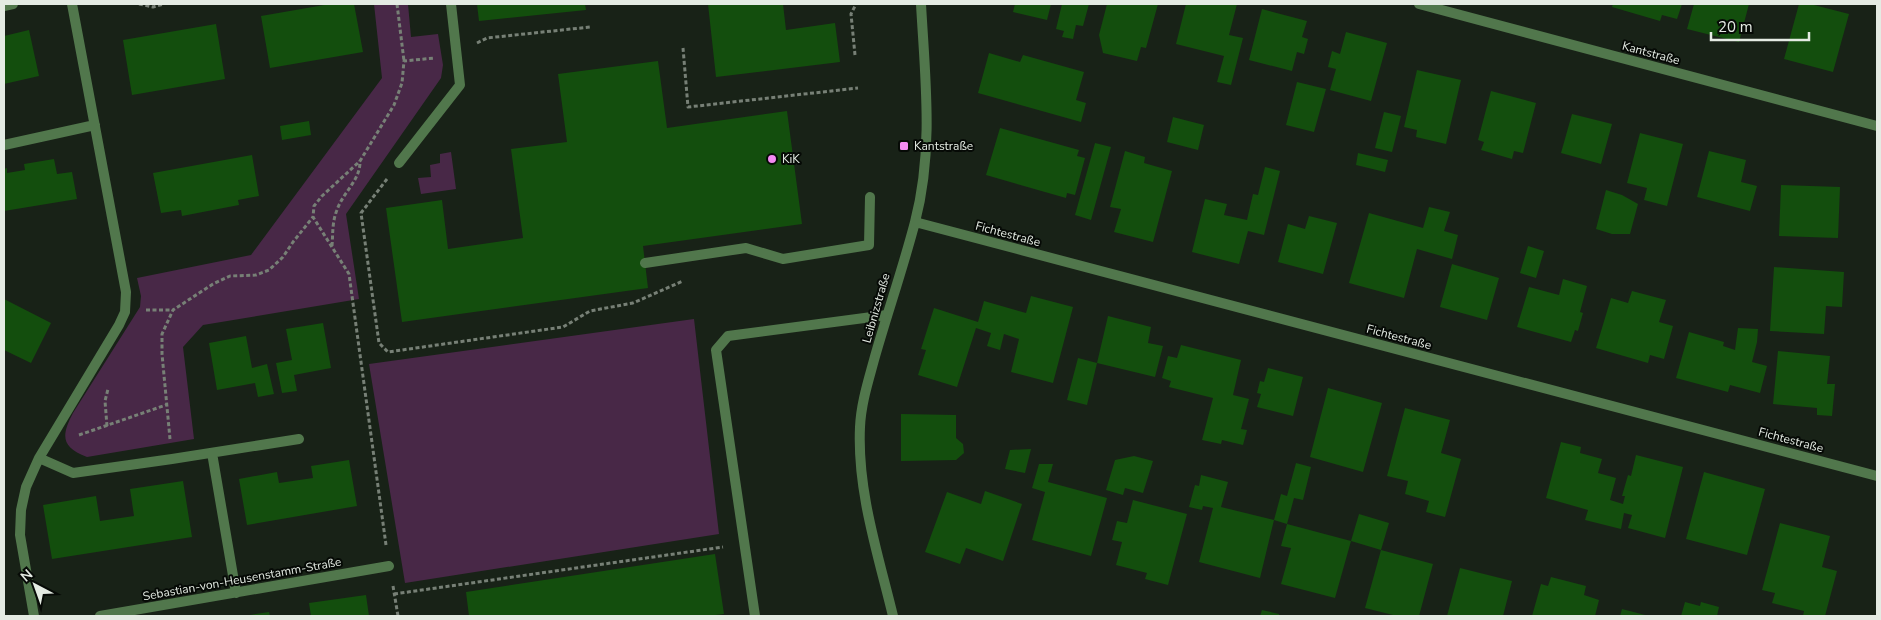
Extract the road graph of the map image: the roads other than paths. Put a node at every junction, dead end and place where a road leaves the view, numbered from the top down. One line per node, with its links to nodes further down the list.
1 (13, 4): 6 (street)
2 (72, 4): 7 (street)
3 (451, 4): 10 (street)
4 (921, 4): 12 (street, Leibnizstraße)
5 (1418, 4): 8 (street, Kantstraße)
6 (4, 6)
7 (95, 125): 9 (street); 17 (street)
8 (1877, 126)
9 (4, 145)
10 (399, 163)
11 (870, 197): 13 (street)
12 (915, 222): 14 (street, Leibnizstraße); 18 (street, Fichtestraße)
13 (645, 263)
14 (887, 315): 23 (street); 24 (street, Leibnizstraße)
15 (299, 439): 16 (street)
16 (212, 453): 17 (street); 20 (street)
17 (40, 458): 21 (street)
18 (1877, 476)
19 (389, 566): 20 (street, Sebastian-von-Heusenstamm-Straße)
20 (236, 593): 22 (street, Sebastian-von-Heusenstamm-Straße)
21 (34, 616)
22 (100, 616)
23 (755, 616)
24 (893, 616)

